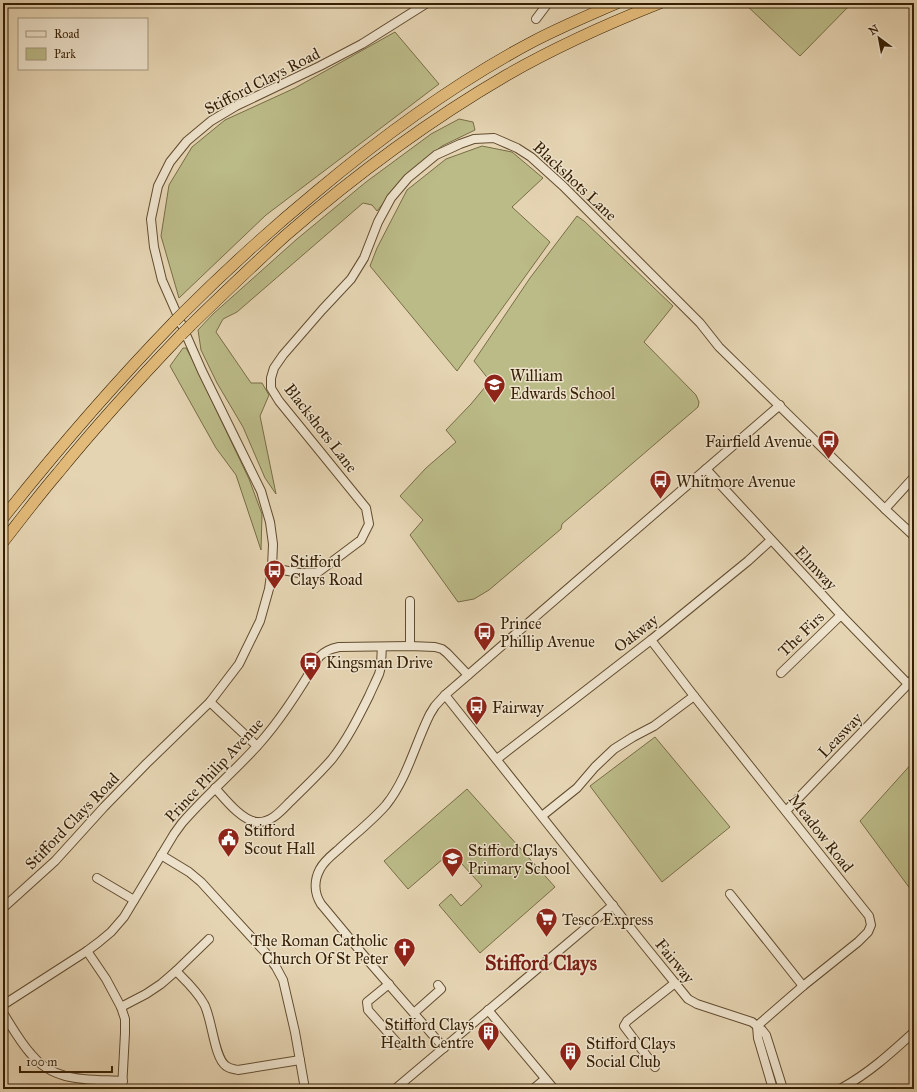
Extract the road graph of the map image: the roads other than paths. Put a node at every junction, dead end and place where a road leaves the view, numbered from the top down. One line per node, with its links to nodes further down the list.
1 (428, 3): 14 (street, Stifford Clays Road)
2 (548, 3): 5 (street)
3 (617, 3): 10 (highway, bridge)
4 (660, 3): 13 (highway, bridge)
5 (536, 19)
6 (780, 405): 7 (street); 9 (street, Blackshots Lane); 14 (street, Blackshots Lane)
7 (706, 469): 12 (street, Elmway); 21 (street)
8 (914, 477): 9 (street)
9 (885, 509): 11 (street, Blackshots Lane)
10 (3, 518)
11 (914, 536)
12 (771, 540): 16 (street, Elmway); 17 (street, Oakway)
13 (3, 542)
14 (272, 568): 25 (street, Stifford Clays Road)
15 (410, 601): 18 (street)
16 (841, 615): 20 (street, The Firs); 22 (street, Elmway)
17 (651, 640): 24 (street, Meadow Road); 27 (street, Oakway)
18 (410, 646): 19 (street, Prince Philip Avenue); 21 (street, Prince Philip Avenue)
19 (382, 647): 26 (street, Prince Philip Avenue); 28 (street)
20 (781, 673)
21 (468, 675): 23 (street)
22 (911, 681): 29 (street, Leasway)
23 (445, 695): 27 (street, Fairway); 41 (street)
24 (694, 696): 29 (street, Meadow Road); 30 (street)
25 (210, 702): 26 (street); 36 (street, Stifford Clays Road)
26 (257, 746): 28 (street, Prince Philip Avenue)
27 (497, 759): 30 (street, Fairway)
28 (215, 788): 31 (street, Prince Philip Avenue)
29 (786, 811): 43 (street, Meadow Road)
30 (542, 816): 35 (street, Fairway)
31 (161, 855): 34 (street, Prince Philip Avenue); 53 (street)
32 (97, 878): 34 (street)
33 (730, 894): 43 (street)
34 (134, 900): 38 (street, Prince Philip Avenue)
35 (613, 905): 40 (street, Fairway); 46 (street)
36 (3, 908)
37 (209, 939): 39 (street)
38 (87, 951): 44 (street, Prince Philip Avenue); 45 (street)
39 (176, 971): 45 (street); 53 (street)
40 (675, 983): 49 (street, Fairway); 54 (street)
41 (389, 984): 48 (street); 51 (street)
42 (438, 985): 48 (street)
43 (803, 986): 49 (street, Meadow Road)
44 (3, 1005)
45 (121, 1006): 56 (street)
46 (488, 1010): 52 (street); 55 (street)
47 (3, 1013): 56 (street)
48 (414, 1013): 52 (street)
49 (757, 1026): 61 (street); 62 (street)
50 (914, 1032): 63 (street)
51 (399, 1045)
52 (444, 1048): 58 (street)
53 (300, 1060): 57 (street)
54 (655, 1067)
55 (545, 1079): 59 (street); 60 (street)
56 (122, 1085)
57 (305, 1089)
58 (395, 1089)
59 (533, 1089)
60 (554, 1089)
61 (773, 1089)
62 (783, 1089)
63 (840, 1089)

